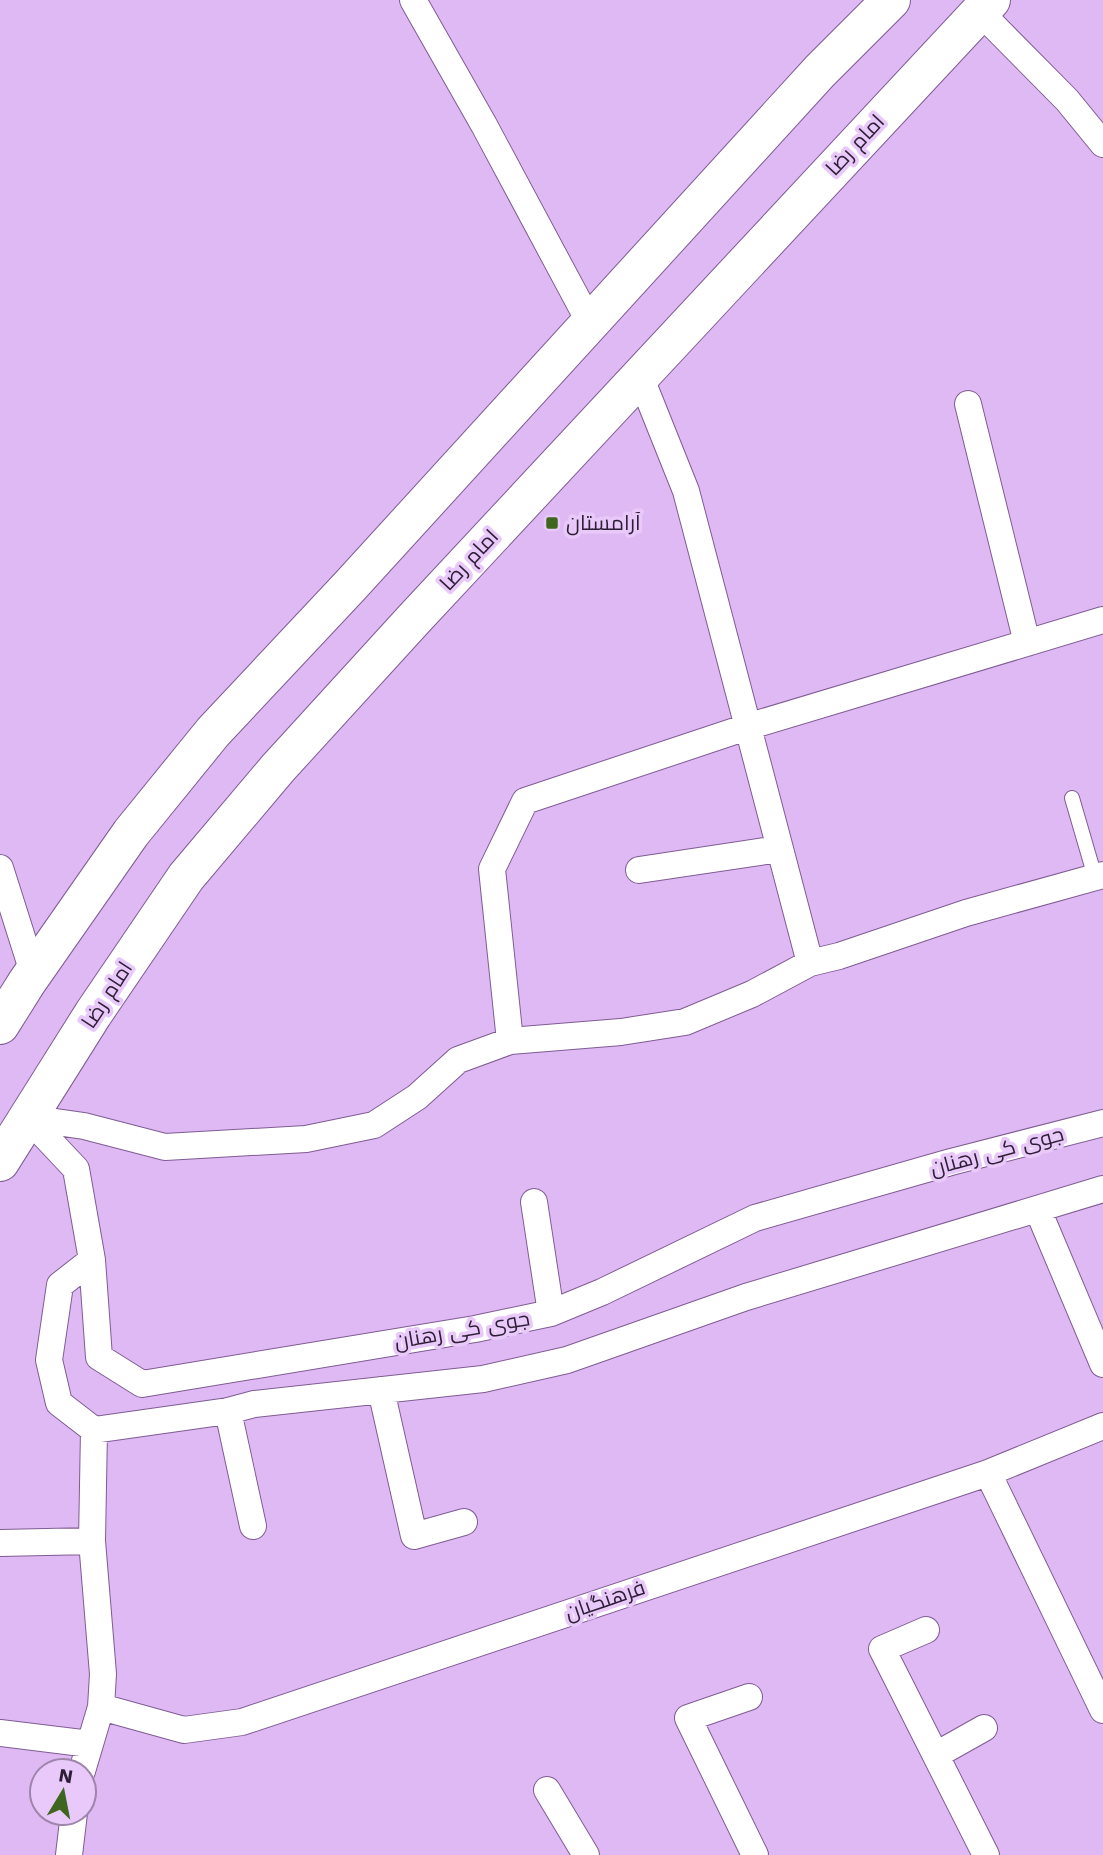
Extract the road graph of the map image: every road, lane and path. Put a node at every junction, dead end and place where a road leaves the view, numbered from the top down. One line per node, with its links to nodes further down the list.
1 (413, 0): 5 (street)
2 (891, 0): 5 (main road)
3 (986, 6): 4 (street); 6 (main road, امام رضا)
4 (1103, 144)
5 (590, 323): 17 (main road)
6 (640, 376): 10 (street); 20 (main road, امام رضا)
7 (968, 404): 9 (street)
8 (1103, 620): 9 (street)
9 (1027, 643): 10 (street)
10 (747, 727): 12 (street); 19 (street)
11 (1072, 798): 15 (lane)
12 (779, 849): 14 (street); 16 (street)
13 (0, 868): 17 (street)
14 (639, 870)
15 (1099, 876): 16 (street)
16 (810, 963): 19 (street)
17 (33, 972): 18 (main road)
18 (0, 1025)
19 (510, 1041): 20 (street)
20 (28, 1118): 22 (main road, امام رضا); 26 (street)
21 (1103, 1123): 27 (street, جوی کی رهنان)
22 (0, 1162)
23 (1103, 1189): 25 (street)
24 (534, 1202): 27 (street)
25 (1038, 1210): 28 (street); 29 (street)
26 (92, 1260): 27 (street, جوی کی رهنان); 32 (street)
27 (551, 1313)
28 (1103, 1364)
29 (381, 1390): 30 (street); 34 (street)
30 (228, 1411): 32 (street); 35 (street)
31 (1103, 1426): 33 (street, فرهنگیان)
32 (94, 1430): 36 (street)
33 (988, 1473): 40 (street, فرهنگیان); 41 (street)
34 (464, 1522)
35 (253, 1526)
36 (92, 1541): 37 (street); 40 (street)
37 (0, 1543)
38 (926, 1630): 45 (street)
39 (749, 1697): 51 (street)
40 (101, 1707): 44 (street)
41 (1103, 1710)
42 (984, 1728): 45 (street)
43 (0, 1734): 44 (street)
44 (90, 1744): 46 (street)
45 (936, 1755): 52 (street)
46 (86, 1757)
47 (547, 1790): 50 (street)
48 (72, 1827): 49 (street)
49 (69, 1855)
50 (586, 1855)
51 (755, 1855)
52 (986, 1855)

